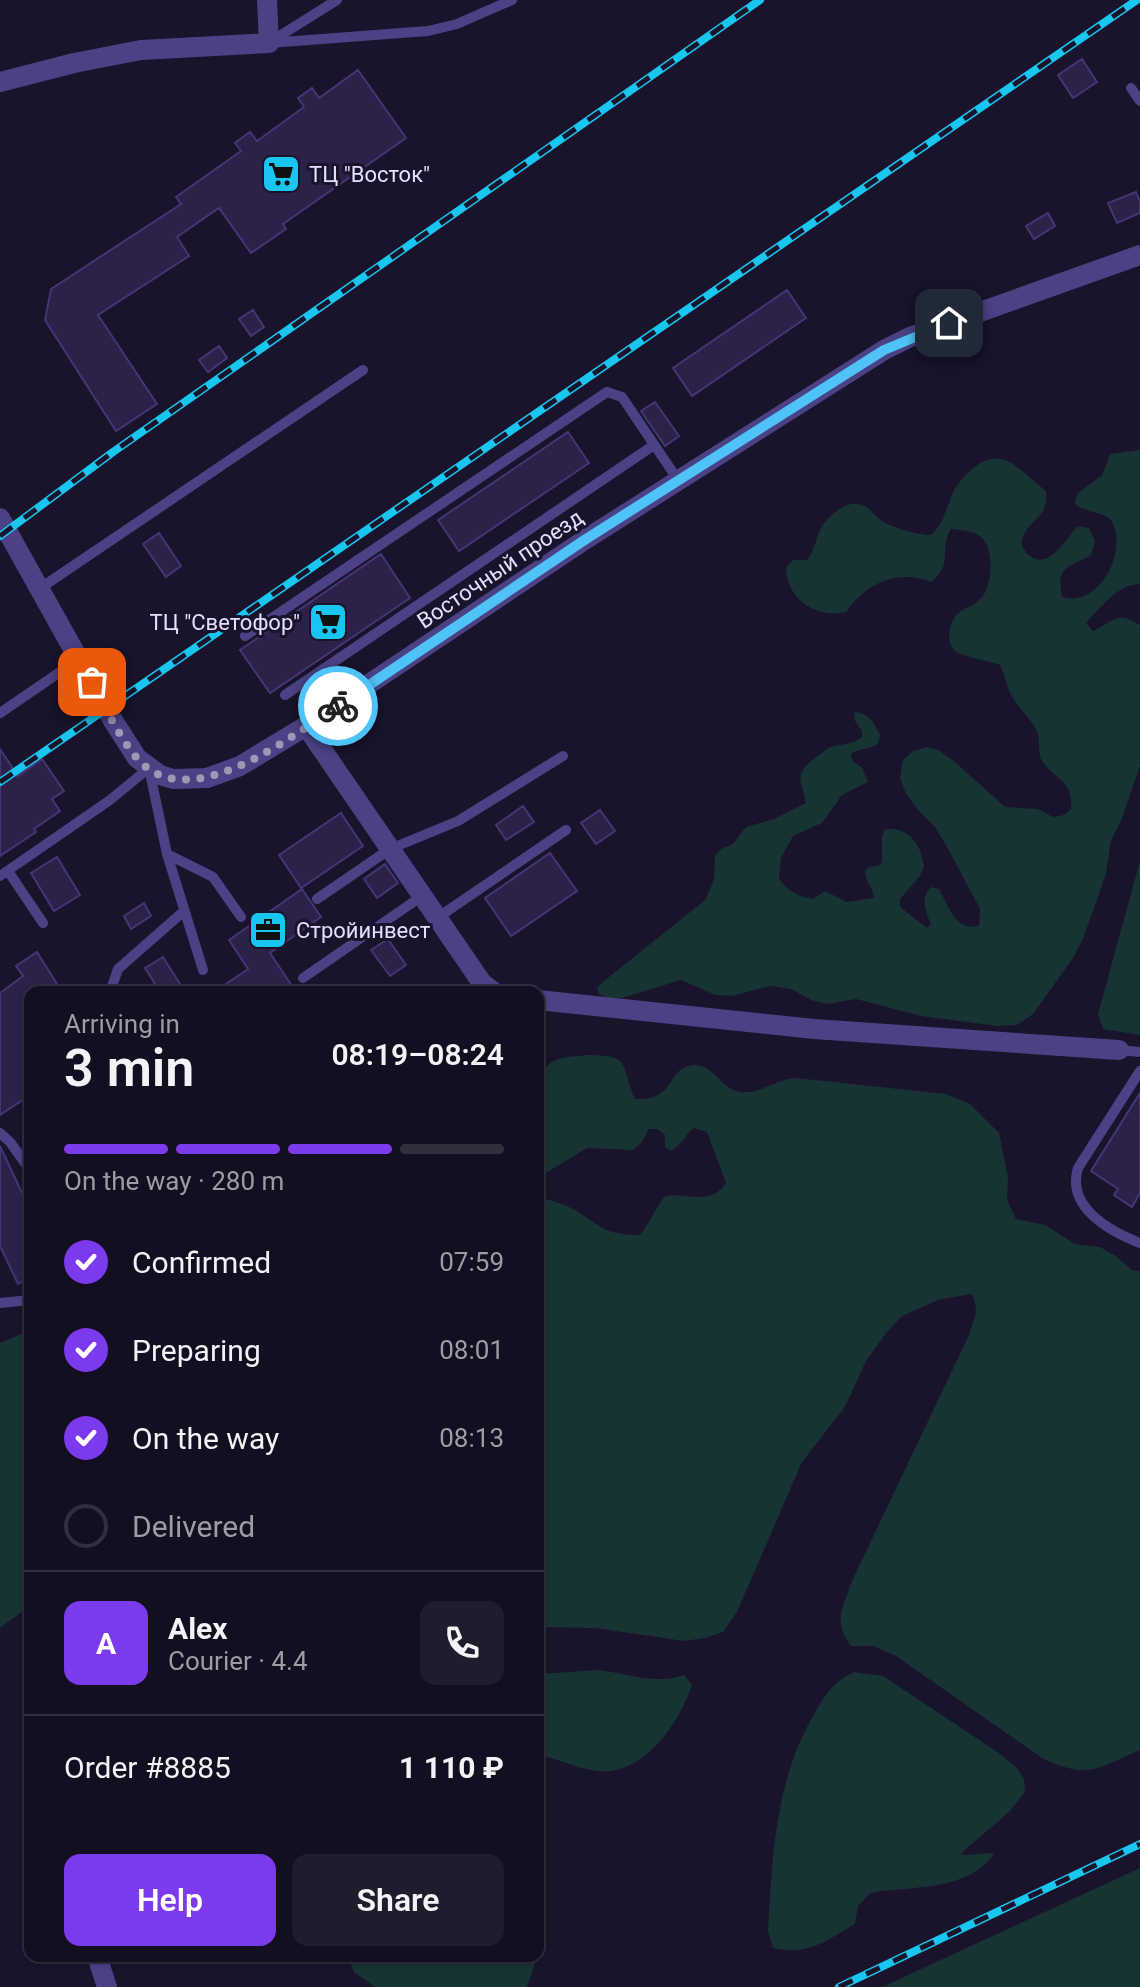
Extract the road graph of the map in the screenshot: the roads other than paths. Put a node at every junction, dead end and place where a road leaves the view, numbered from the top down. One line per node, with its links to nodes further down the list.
1 (267, 0): 4 (street)
2 (337, 0): 4 (lane)
3 (512, 0): 4 (lane)
4 (269, 43): 5 (street)
5 (0, 82)
6 (1131, 88): 7 (lane)
7 (1140, 101)
8 (1140, 255): 11 (street, Восточный проезд)
9 (363, 370): 13 (lane)
10 (654, 445): 11 (lane); 14 (lane); 16 (lane)
11 (678, 480): 18 (street, Восточный проезд)
12 (0, 518): 13 (street)
13 (39, 589): 15 (street)
14 (245, 636)
15 (79, 659): 17 (lane); 20 (street)
16 (285, 695)
17 (0, 713)
18 (306, 726): 20 (street, Восточный проезд); 22 (street)
19 (563, 756): 22 (lane)
20 (149, 768): 23 (lane); 24 (lane)
21 (566, 830): 29 (lane)
22 (390, 849): 25 (street); 26 (lane)
23 (167, 854): 27 (lane); 28 (lane)
24 (4, 874): 30 (lane)
25 (422, 896): 29 (street); 32 (lane)
26 (317, 899)
27 (184, 911): 31 (lane); 33 (lane)
28 (241, 917)
29 (437, 918): 34 (street)
30 (43, 923)
31 (203, 970)
32 (303, 978)
33 (112, 986)
34 (482, 986)
35 (544, 1001): 36 (street)
36 (1119, 1050): 37 (lane)
37 (1140, 1052)
38 (1140, 1071): 41 (lane)
39 (0, 1133): 40 (lane)
40 (24, 1162)
41 (1140, 1243)
42 (24, 1301): 43 (lane)
43 (0, 1303)
44 (99, 1962): 45 (street)
45 (107, 1987)

